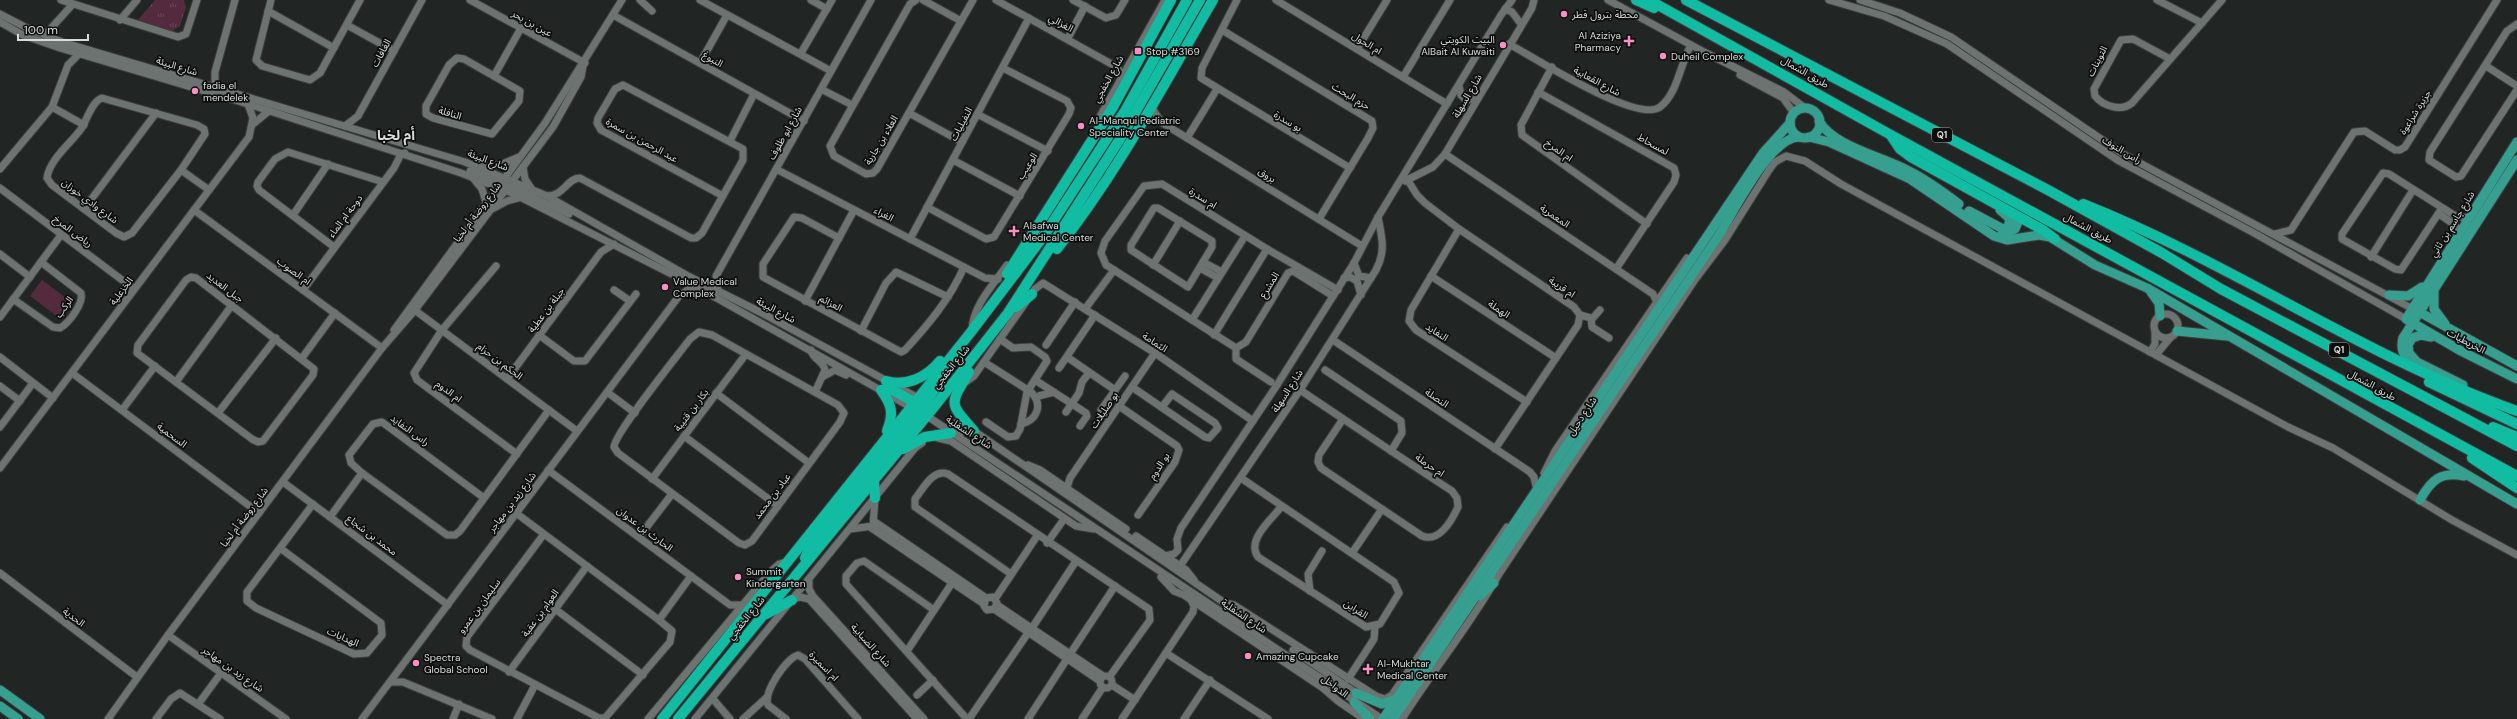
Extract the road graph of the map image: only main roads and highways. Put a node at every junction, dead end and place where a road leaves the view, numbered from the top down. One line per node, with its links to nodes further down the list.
1 (1171, 0): 12 (highway)
2 (1187, 0): 27 (highway, شارع الخفجي)
3 (1200, 0): 30 (highway, شارع الخفجي)
4 (1213, 0): 30 (highway)
5 (1636, 0): 10 (highway)
6 (1649, 0): 10 (highway, طريق الشمال / Q1)
7 (1686, 0): 9 (highway, طريق الشمال / Q1)
8 (1696, 0): 9 (highway)
9 (1721, 19): 21 (highway, طريق الشمال / Q1)
10 (1691, 24): 15 (highway, طريق الشمال / Q1)
11 (1119, 83): 12 (highway)
12 (1113, 107): 33 (highway)
13 (1819, 121): 14 (main road); 16 (main road); 24 (main road)
14 (1790, 123): 16 (main road); 25 (main road, شارع دحيل)
15 (1891, 136): 22 (highway); 57 (highway, طريق الشمال / Q1)
16 (1804, 137): 19 (main road); 20 (main road, شارع دحيل)
17 (2517, 142): 31 (main road, شارع جاسم بن ثاني)
18 (2517, 160): 31 (main road, شارع جاسم بن ثاني)
19 (1880, 165): 20 (main road); 28 (main road)
20 (1754, 180): 25 (main road, شارع دحيل)
21 (2048, 190): 46 (highway); 51 (highway, طريق الشمال / Q1)
22 (1988, 201): 23 (highway); 24 (main road)
23 (2016, 216): 24 (main road); 28 (highway)
24 (1977, 218)
25 (1716, 230): 26 (main road); 29 (main road); 55 (main road, شارع دحيل); 75 (main road, شارع دحيل)
26 (1702, 236)
27 (1043, 237): 33 (highway, شارع الخفجي); 52 (highway)
28 (2055, 240): 32 (main road)
29 (1721, 246)
30 (1040, 265): 37 (highway, شارع الخفجي)
31 (2434, 280): 35 (main road); 36 (main road, شارع جاسم بن ثاني); 41 (main road)
32 (2147, 288): 38 (main road); 42 (main road)
33 (1001, 292): 45 (highway, شارع الخفجي)
34 (1032, 294): 37 (highway)
35 (2389, 295)
36 (2416, 310): 39 (main road, شارع جاسم بن ثاني); 41 (main road, الخريطيات)
37 (1008, 313): 44 (highway, شارع الخفجي)
38 (2160, 316)
39 (2409, 321): 43 (main road, الخريطيات); 50 (main road, شارع جاسم بن ثاني)
40 (2177, 331): 42 (main road)
41 (2452, 331): 47 (main road, الخريطيات)
42 (2230, 336): 66 (main road)
43 (2445, 342): 48 (main road, الخريطيات); 50 (main road)
44 (980, 351): 52 (highway, شارع الخفجي); 58 (highway)
45 (955, 353): 49 (highway); 52 (highway, شارع الخفجي)
46 (2383, 355): 54 (highway); 56 (highway)
47 (2517, 366)
48 (2517, 379)
49 (884, 385): 52 (highway); 61 (highway)
50 (2463, 385): 53 (main road)
51 (2441, 405): 60 (highway); 62 (highway, طريق الشمال / Q1)
52 (920, 406): 61 (highway, شارع الخفجي); 63 (highway, شارع الخفجي); 72 (highway)
53 (2517, 406)
54 (2517, 411)
55 (1585, 419): 64 (main road); 78 (main road, شارع دحيل)
56 (2517, 424)
57 (2426, 428): 65 (highway, طريق الشمال / Q1); 68 (highway)
58 (974, 431)
59 (951, 433): 63 (highway)
60 (2517, 437)
61 (882, 442): 85 (highway, شارع الخفجي)
62 (2517, 446)
63 (894, 455): 67 (highway, شارع الخفجي)
64 (1549, 462)
65 (2517, 476)
66 (2471, 477): 70 (main road); 71 (main road)
67 (874, 481): 69 (highway); 72 (highway, شارع الخفجي)
68 (2517, 488)
69 (875, 498)
70 (2420, 500)
71 (2517, 502)
72 (800, 570): 76 (highway, شارع الخفجي)
73 (1494, 583): 75 (main road)
74 (792, 600): 76 (highway)
75 (1469, 607): 82 (main road, شارع دحيل)
76 (764, 614): 86 (highway, شارع الخفجي)
77 (1443, 619): 78 (main road)
78 (1439, 634): 80 (main road, شارع دحيل)
79 (0, 690): 84 (main road)
80 (1398, 697): 82 (main road, شارع دحيل); 87 (main road)
81 (0, 706): 83 (main road)
82 (1390, 718)
83 (18, 719)
84 (40, 719)
85 (662, 719)
86 (678, 719)
87 (1370, 719)

